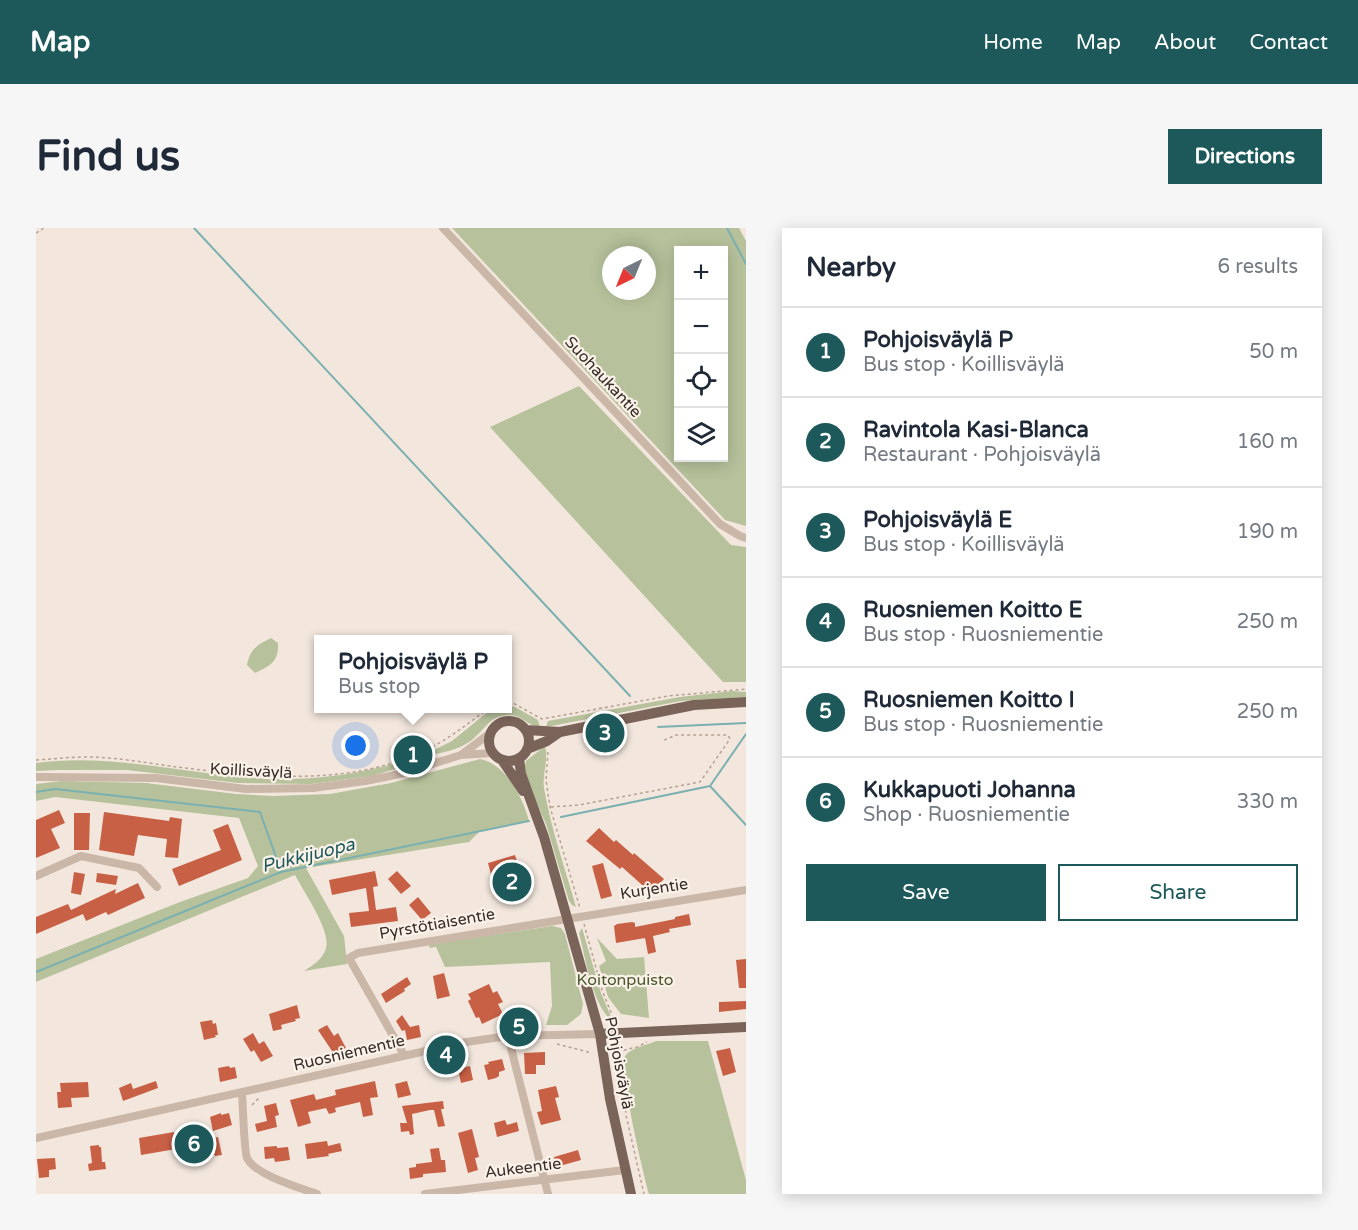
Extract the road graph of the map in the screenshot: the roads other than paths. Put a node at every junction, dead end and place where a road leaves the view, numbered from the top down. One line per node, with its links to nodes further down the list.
1 (443, 228): 2 (street, Suohaukantie)
2 (746, 538)
3 (746, 702): 5 (main road)
4 (526, 730): 5 (main road); 6 (main road); 8 (main road)
5 (560, 732): 8 (main road)
6 (489, 734): 7 (main road); 9 (street, Koillisväylä)
7 (492, 753): 9 (street, Koillisväylä); 10 (main road)
8 (523, 753): 10 (main road); 12 (main road, Pohjoisväylä)
9 (461, 755): 11 (street, Koillisväylä)
10 (502, 760): 12 (main road, Pohjoisväylä)
11 (36, 777)
12 (530, 802): 16 (main road, Pohjoisväylä)
13 (36, 876): 14 (street)
14 (157, 887)
15 (746, 890): 16 (street, Kurjentie)
16 (567, 918): 18 (main road, Pohjoisväylä); 20 (street, Pyrstötiaisentie)
17 (746, 1027): 18 (main road, Ruosniementie)
18 (600, 1034): 19 (street, Ruosniementie); 23 (main road, Pohjoisväylä)
19 (508, 1036): 20 (street, Ruosniementie); 24 (street)
20 (404, 1055): 21 (street, Ruosniementie)
21 (242, 1093): 22 (street, Ruosniementie); 25 (street)
22 (36, 1138)
23 (625, 1170): 24 (street, Aukeentie); 28 (main road, Pohjoisväylä)
24 (545, 1181): 26 (street, Aukeentie); 27 (street)
25 (317, 1194)
26 (425, 1194)
27 (549, 1194)
28 (631, 1194)

